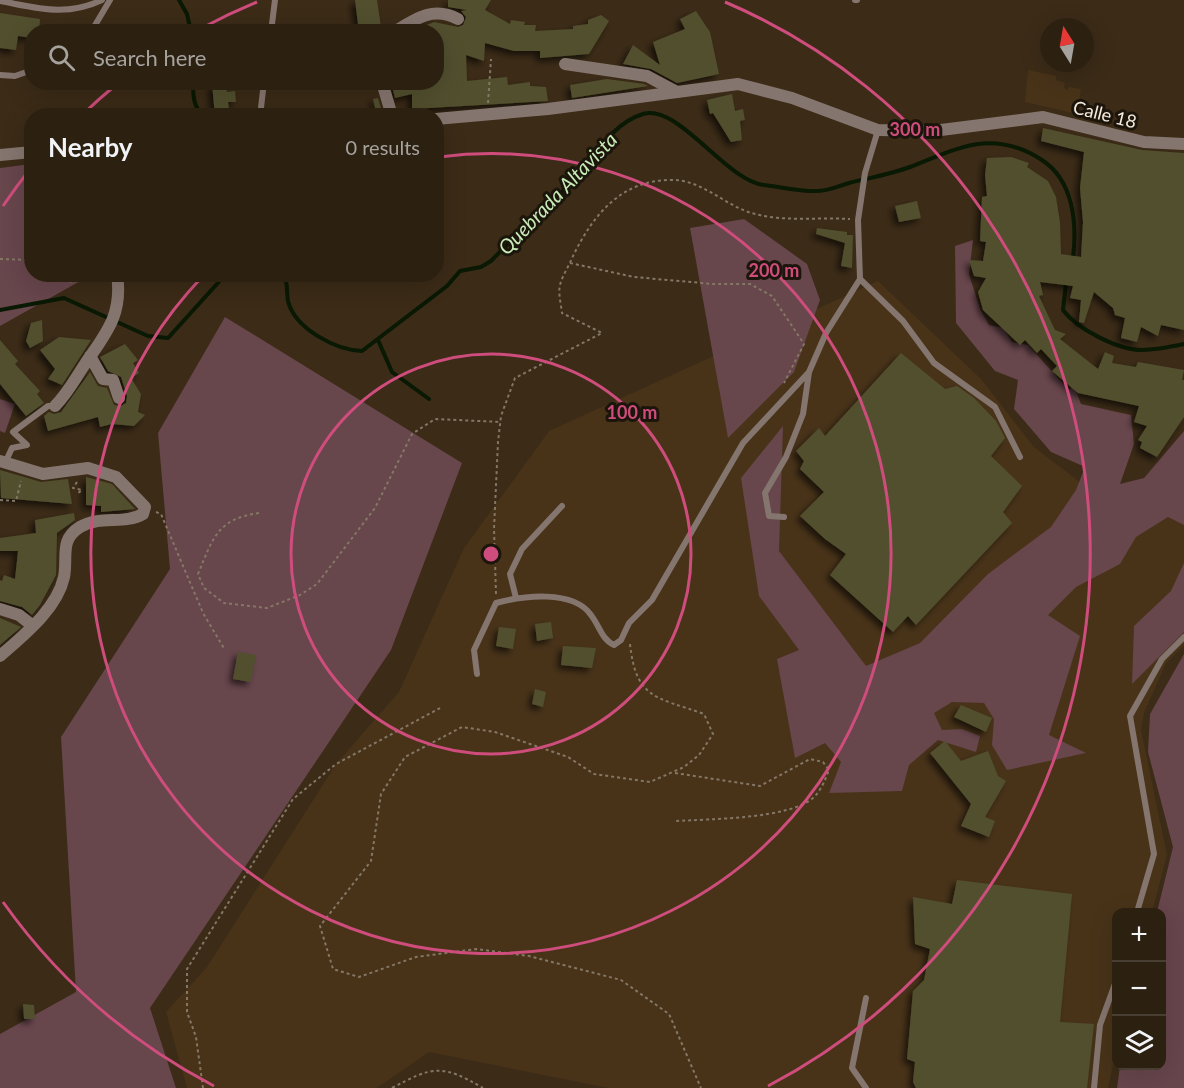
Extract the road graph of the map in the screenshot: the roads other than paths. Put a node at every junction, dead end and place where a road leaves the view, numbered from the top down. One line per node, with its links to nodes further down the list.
1 (102, 0): 4 (lane)
2 (110, 0): 6 (lane)
3 (275, 0): 7 (lane)
4 (0, 1)
5 (458, 19): 8 (street)
6 (96, 24)
7 (272, 24)
8 (410, 24)
9 (565, 64): 14 (street)
10 (24, 73): 11 (lane)
11 (0, 75)
12 (263, 90): 15 (lane)
13 (384, 90): 16 (street)
14 (677, 92): 17 (street, Calle 18); 18 (street, Calle 18)
15 (261, 108)
16 (389, 108)
17 (444, 118)
18 (878, 130): 19 (street, Calle 18); 22 (lane)
19 (1184, 144)
20 (24, 153): 21 (street)
21 (0, 155)
22 (860, 279): 25 (lane); 28 (lane)
23 (117, 282): 24 (street)
24 (90, 356): 26 (street); 27 (street)
25 (809, 372): 31 (lane); 32 (lane)
26 (119, 398)
27 (56, 406): 29 (lane)
28 (1020, 457)
29 (3, 462): 34 (street)
30 (562, 506): 32 (lane)
31 (784, 517)
32 (516, 598): 37 (lane)
33 (0, 609): 34 (street)
34 (33, 626): 36 (street)
35 (1184, 637): 38 (lane)
36 (0, 656)
37 (477, 674)
38 (1138, 908)
39 (1112, 992): 42 (lane)
40 (866, 998): 41 (lane)
41 (866, 1088)
42 (1094, 1088)

